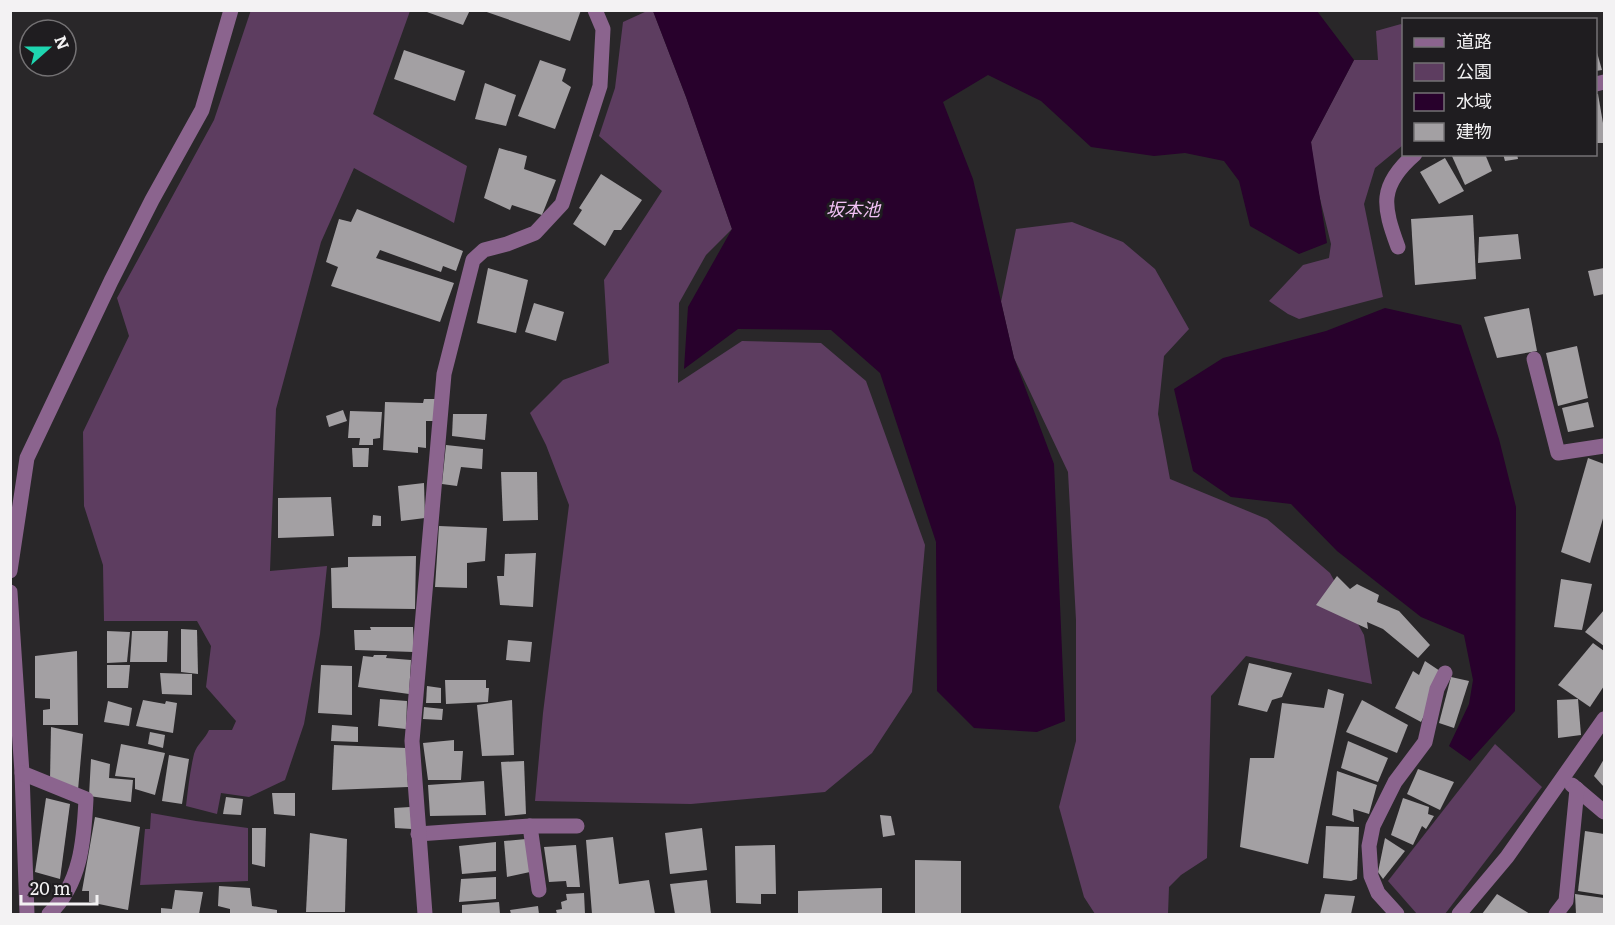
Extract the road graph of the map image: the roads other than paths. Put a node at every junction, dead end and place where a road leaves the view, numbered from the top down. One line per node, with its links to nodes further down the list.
1 (231, 10): 7 (street)
2 (595, 10): 17 (street)
3 (1413, 156): 4 (street)
4 (1398, 247)
5 (1534, 359): 6 (street)
6 (1605, 446)
7 (10, 571)
8 (10, 592): 11 (street)
9 (1445, 672): 22 (street)
10 (1605, 719): 12 (street)
11 (22, 773): 19 (street); 20 (street)
12 (1563, 778): 13 (street); 23 (street)
13 (1577, 789): 14 (street); 24 (street)
14 (1605, 812)
15 (530, 825): 16 (street); 17 (street); 18 (street)
16 (577, 826)
17 (418, 834): 21 (street)
18 (540, 890)
19 (27, 915)
20 (49, 915)
21 (425, 915)
22 (1397, 915)
23 (1459, 915)
24 (1556, 915)

